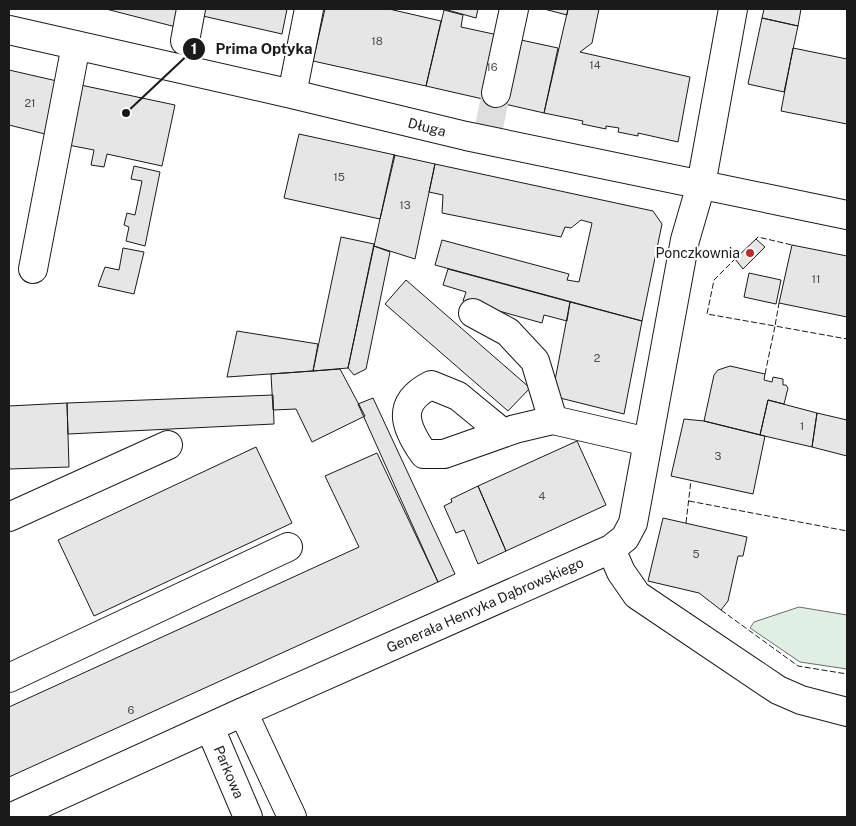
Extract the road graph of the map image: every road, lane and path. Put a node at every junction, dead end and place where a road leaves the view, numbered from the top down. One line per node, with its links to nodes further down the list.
1 (191, 9): 6 (street)
2 (310, 9): 9 (street)
3 (514, 9): 8 (street)
4 (733, 9): 10 (street, Generała Henryka Dąbrowskiego)
5 (9, 30): 7 (street, Długa)
6 (185, 41)
7 (76, 45): 9 (street, Długa); 12 (street)
8 (496, 93)
9 (292, 94): 10 (street, Długa)
10 (701, 185): 11 (street, Długa); 16 (street, Generała Henryka Dąbrowskiego)
11 (847, 215)
12 (33, 269)
13 (473, 313): 14 (street)
14 (553, 420): 15 (street); 16 (street)
15 (503, 433)
16 (648, 442): 20 (street, Generała Henryka Dąbrowskiego)
17 (168, 444): 18 (street)
18 (9, 517)
19 (288, 547): 21 (street)
20 (611, 549): 22 (street, Generała Henryka Dąbrowskiego); 23 (street)
21 (9, 678)
22 (243, 712): 24 (street, Generała Henryka Dąbrowskiego); 28 (street)
23 (847, 712)
24 (210, 728): 25 (street, Generała Henryka Dąbrowskiego); 27 (street, Parkowa)
25 (51, 809): 26 (street, Generała Henryka Dąbrowskiego)
26 (12, 817)
27 (248, 817)
28 (292, 817)

